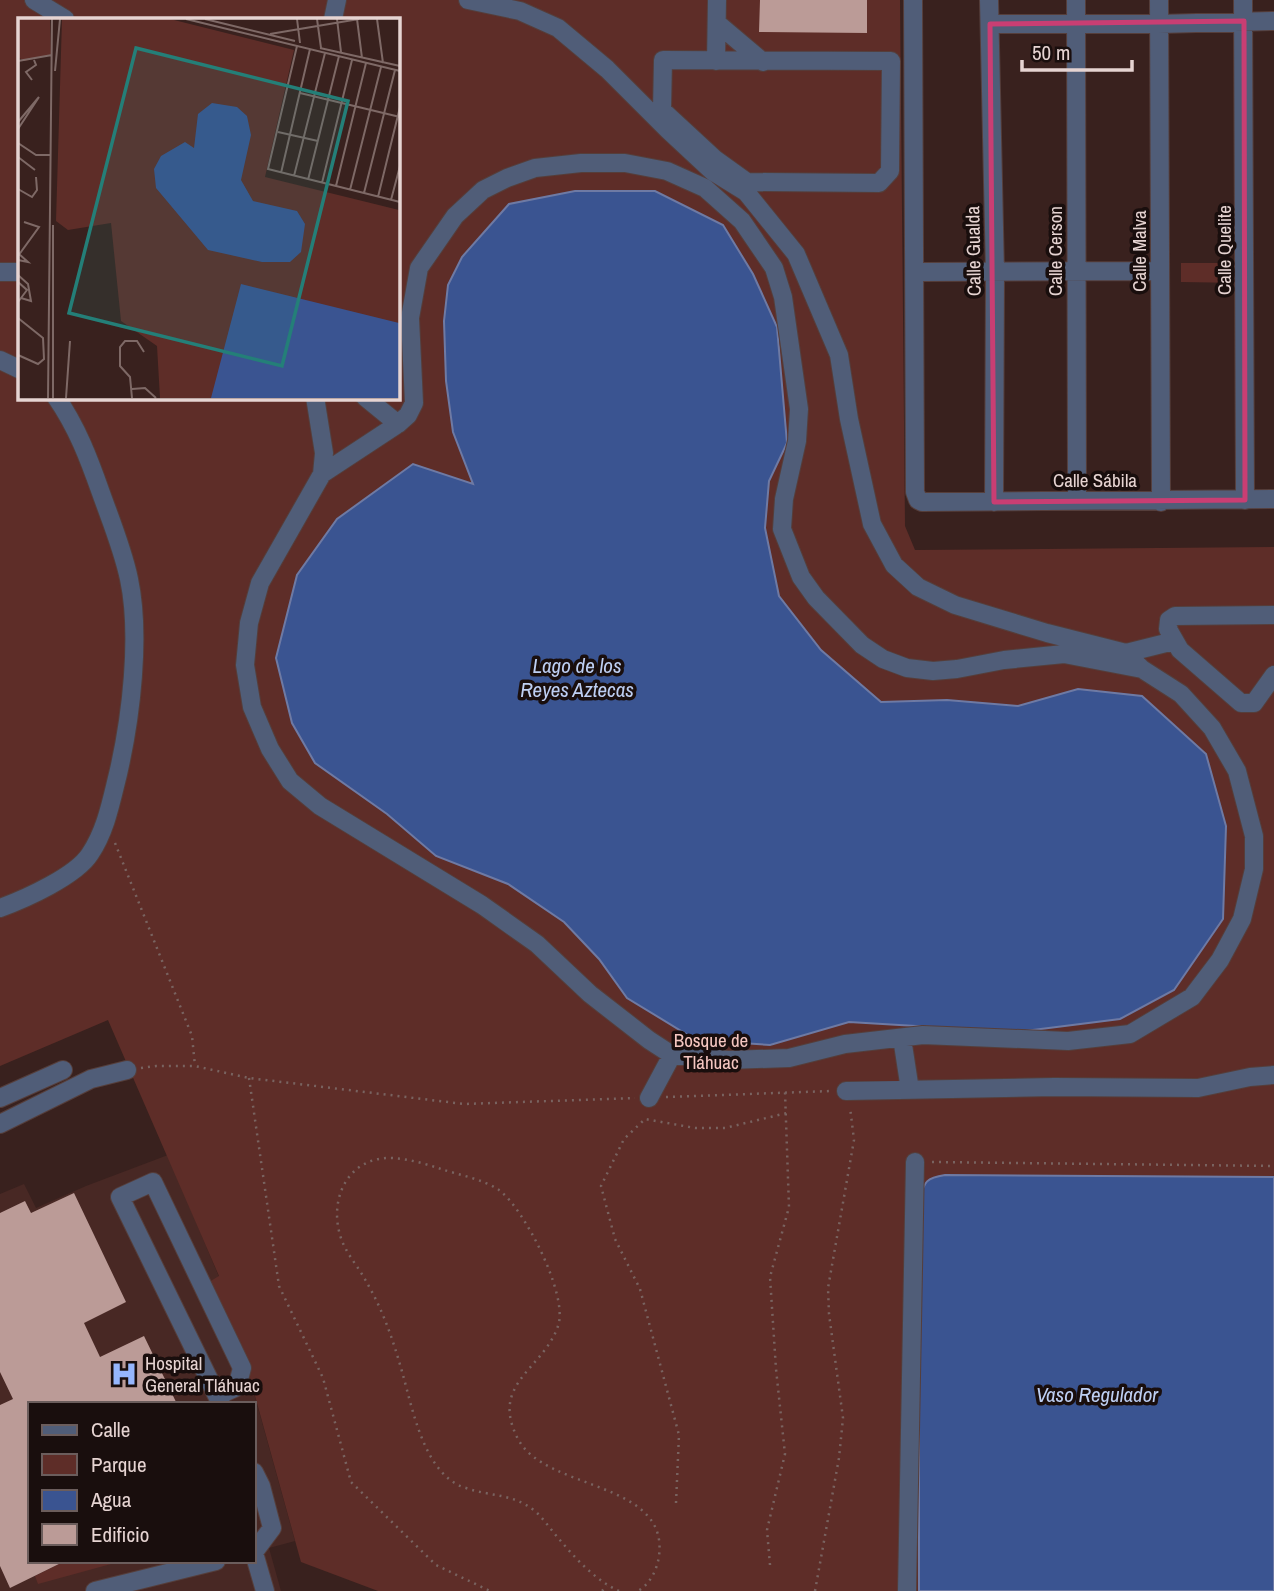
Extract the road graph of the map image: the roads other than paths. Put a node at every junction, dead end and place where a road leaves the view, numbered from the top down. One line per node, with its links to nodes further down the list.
1 (34, 0): 11 (street)
2 (325, 0): 12 (street)
3 (337, 0): 13 (street)
4 (468, 0): 22 (street)
5 (717, 0): 16 (street)
6 (913, 0): 40 (street, Calle Sábila)
7 (989, 0): 18 (street, Calle Gualda)
8 (1076, 0): 17 (street, Calle Cerson)
9 (1159, 0): 19 (street, Calle Malva)
10 (1243, 0): 14 (street, Calle Quelite)
11 (63, 18)
12 (324, 18)
13 (333, 18)
14 (1244, 21): 15 (street); 19 (street); 38 (street, Calle Quelite)
15 (1274, 21)
16 (717, 23): 20 (street); 21 (street)
17 (1076, 23): 18 (street); 19 (street); 28 (street, Calle Cerson)
18 (990, 24): 29 (street, Calle Gualda)
19 (1159, 24): 24 (street, Calle Malva)
20 (716, 61): 21 (street); 21 (street)
21 (763, 62)
22 (712, 171): 23 (street); 44 (street)
23 (705, 188): 35 (street); 45 (street)
24 (1160, 271): 28 (street); 41 (street, Calle Malva)
25 (0, 272): 26 (street)
26 (18, 272)
27 (923, 272): 29 (street)
28 (1076, 272): 29 (street); 39 (street, Calle Cerson)
29 (995, 273): 40 (street, Calle Gualda)
30 (0, 360): 31 (street)
31 (18, 369)
32 (57, 399): 47 (street)
33 (315, 399): 36 (street)
34 (367, 399): 35 (street)
35 (398, 425): 36 (street)
36 (322, 474): 49 (street)
37 (1274, 499): 38 (street, Calle Sábila)
38 (1245, 500): 41 (street, Calle Sábila)
39 (1077, 501): 40 (street, Calle Sábila); 41 (street, Calle Sábila)
40 (994, 502)
41 (1161, 502)
42 (1274, 615): 43 (street)
43 (1174, 641): 44 (street); 46 (street)
44 (1126, 653): 45 (street)
45 (1142, 669): 48 (street)
46 (1274, 675)
47 (0, 908)
48 (902, 1038): 49 (street); 53 (street)
49 (672, 1055): 56 (street)
50 (63, 1070): 55 (street)
51 (127, 1070): 57 (street)
52 (1274, 1075): 53 (street)
53 (910, 1090): 54 (street)
54 (846, 1091)
55 (0, 1098)
56 (649, 1098)
57 (0, 1124)
58 (915, 1162): 66 (street)
59 (219, 1400): 59 (street)
60 (256, 1476): 61 (street)
61 (256, 1549)
62 (256, 1559): 65 (street)
63 (208, 1563): 64 (street)
64 (95, 1591)
65 (265, 1591)
66 (907, 1591)

